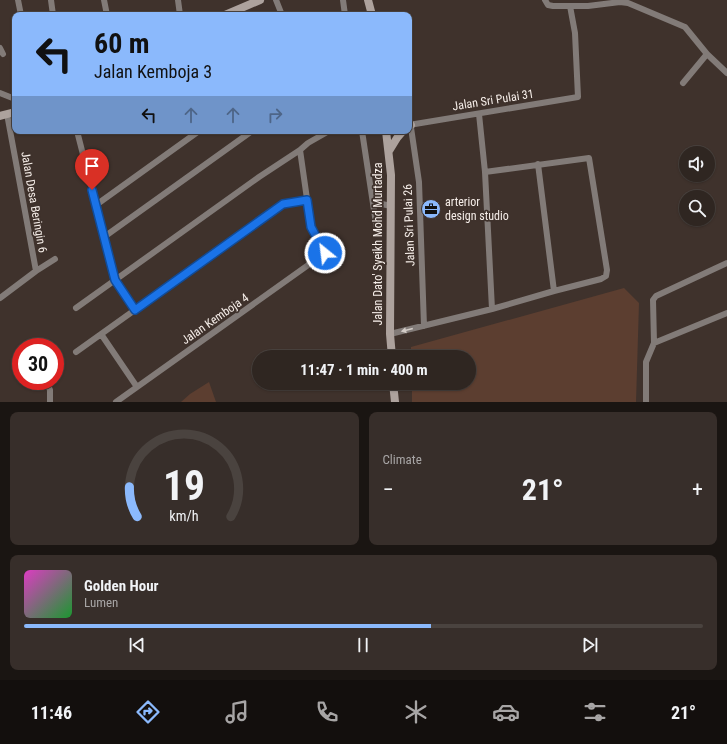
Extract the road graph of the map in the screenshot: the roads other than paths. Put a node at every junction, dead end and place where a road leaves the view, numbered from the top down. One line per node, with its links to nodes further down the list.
1 (18, 0): 13 (street)
2 (51, 0): 14 (street)
3 (104, 0): 15 (street)
4 (178, 0): 16 (street)
5 (260, 0): 10 (main road)
6 (276, 0): 18 (street)
7 (343, 0): 19 (street)
8 (368, 0): 20 (main road)
9 (545, 0): 12 (street)
10 (248, 2): 17 (main road)
11 (598, 3): 12 (street); 21 (street)
12 (570, 6): 27 (street, Jalan Sri Pulai 31)
13 (20, 12)
14 (53, 12)
15 (106, 12)
16 (180, 12)
17 (231, 12)
18 (281, 12)
19 (345, 12)
20 (371, 12)
21 (707, 54): 22 (street); 23 (street)
22 (727, 73)
23 (683, 83)
24 (0, 93): 25 (street)
25 (12, 98)
26 (7, 114): 49 (street, Jalan Desa Beringin 6)
27 (478, 114): 28 (street, Jalan Sri Pulai 31); 40 (street)
28 (412, 125)
29 (78, 134): 43 (street)
30 (195, 134): 43 (street)
31 (248, 134): 46 (street)
32 (324, 134): 37 (street)
33 (362, 134): 42 (street)
34 (386, 134): 38 (main road, Jalan Dato' Syeikh Mohd Murtadza)
35 (401, 134): 38 (main road)
36 (411, 134): 57 (street, Jalan Sri Pulai 26)
37 (300, 150): 41 (street); 50 (street)
38 (389, 151): 44 (main road, Jalan Dato' Syeikh Mohd Murtadza)
39 (538, 164): 40 (street); 51 (street); 51 (street)
40 (485, 172): 54 (street)
41 (307, 200): 55 (street); 63 (street, Jalan Kemboja 4)
42 (373, 202): 44 (street); 45 (street)
43 (96, 205): 46 (street)
44 (391, 206): 59 (main road, Jalan Dato' Syeikh Mohd Murtadza)
45 (377, 230)
46 (104, 237): 50 (street)
47 (56, 259): 49 (street)
48 (727, 263): 60 (street)
49 (36, 270): 52 (street)
50 (115, 280): 53 (street); 55 (street)
51 (554, 291): 54 (street)
52 (0, 298)
53 (76, 308)
54 (492, 309): 57 (street)
55 (135, 310): 58 (street)
56 (727, 313): 60 (street)
57 (424, 326): 59 (street, one-way to 59)
58 (101, 334): 62 (street); 63 (street)
59 (390, 334): 61 (main road, Jalan Dato' Syeikh Mohd Murtadza)
60 (654, 343): 69 (street)
61 (391, 350)
62 (76, 352)
63 (137, 387): 67 (street, Jalan Kemboja 4)
64 (50, 390): 66 (street)
65 (394, 390): 68 (main road)
66 (50, 402)
67 (116, 402)
68 (395, 402)
69 (646, 402)

